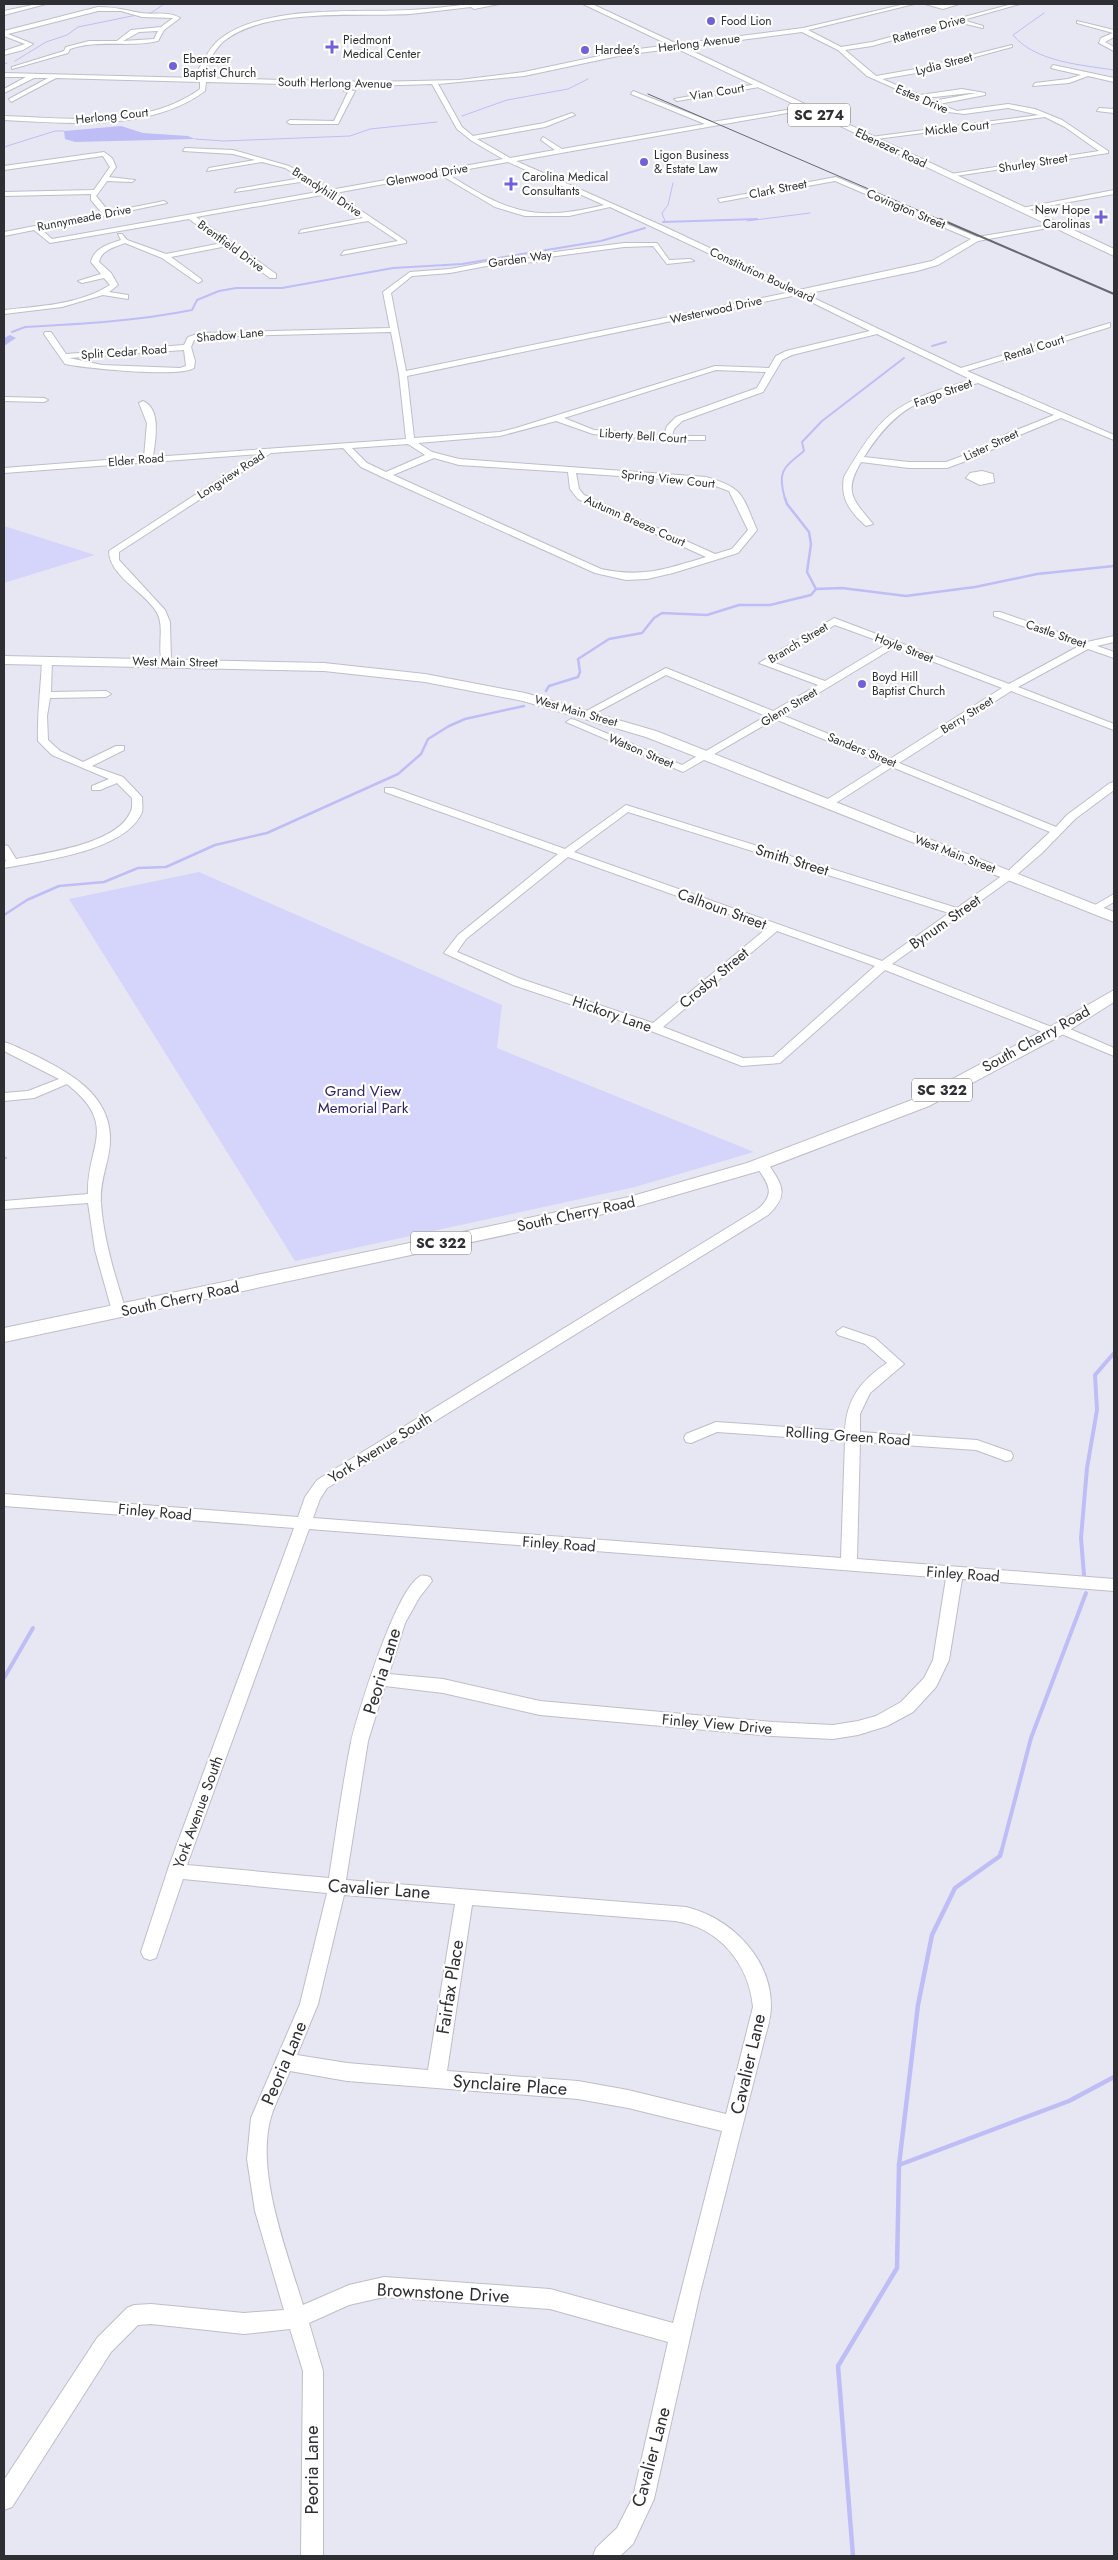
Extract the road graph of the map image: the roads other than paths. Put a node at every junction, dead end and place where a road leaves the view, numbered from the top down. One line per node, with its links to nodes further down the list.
1 (43, 4): 10 (street)
2 (482, 4): 9 (street)
3 (496, 4): 9 (street)
4 (587, 4): 19 (main road, Ebenezer Road / SC 274)
5 (911, 4): 15 (street, Herlong Avenue)
6 (928, 4): 7 (street)
7 (956, 4)
8 (1017, 4): 11 (street, Ratterree Drive)
9 (469, 6): 33 (street)
10 (4, 13)
11 (959, 20): 13 (street); 21 (street, Ratterree Drive)
12 (1079, 22): 17 (street)
13 (981, 27)
14 (162, 29): 16 (street); 18 (street); 18 (street)
15 (803, 30): 19 (street, Herlong Avenue); 21 (street, Estes Drive)
16 (4, 33): 23 (street)
17 (1114, 34): 22 (street)
18 (118, 43): 27 (street)
19 (674, 46): 25 (street, Herlong Avenue); 38 (main road, Ebenezer Road / SC 274)
20 (1010, 46): 32 (street, Lydia Street)
21 (840, 49): 32 (street, Estes Drive)
22 (1114, 49)
23 (4, 53): 24 (street)
24 (4, 58)
25 (575, 63): 36 (street, South Herlong Avenue)
26 (1053, 67): 28 (street)
27 (13, 68): 29 (street, South Herlong Avenue); 30 (street, South Herlong Avenue)
28 (1087, 74): 34 (street); 37 (street)
29 (4, 75)
30 (34, 75): 31 (street, South Herlong Avenue); 39 (street)
31 (57, 75): 33 (street, South Herlong Avenue); 43 (street)
32 (876, 78): 42 (street, Estes Drive)
33 (201, 79): 35 (street, South Herlong Avenue); 50 (street, Herlong Court)
34 (1114, 80)
35 (351, 83): 36 (street, South Herlong Avenue); 51 (street)
36 (434, 83): 54 (street, Constitution Boulevard)
37 (1035, 85)
38 (757, 86): 41 (street, Vian Court); 45 (main road, Ebenezer Road / SC 274)
39 (4, 91)
40 (633, 93): 53 (street)
41 (677, 98)
42 (918, 98): 44 (street, Estes Drive); 44 (street)
43 (11, 100)
44 (932, 103): 49 (street, Estes Drive)
45 (804, 108): 53 (street, Glenwood Drive); 56 (main road, Ebenezer Road / SC 274)
46 (1099, 110): 47 (street)
47 (1114, 111)
48 (572, 115): 54 (street)
49 (1043, 116): 56 (street, Mickle Court); 60 (street, Estes Drive)
50 (7, 118): 52 (street)
51 (290, 122)
52 (4, 124)
53 (712, 124): 58 (street, Glenwood Drive)
54 (471, 138): 62 (street, Constitution Boulevard)
55 (543, 139): 58 (street)
56 (871, 139): 66 (main road, Ebenezer Road / SC 274)
57 (185, 150): 61 (street, Brandyhill Drive)
58 (562, 151): 62 (street, Glenwood Drive)
59 (1114, 151): 60 (street, Shurley Street)
60 (1105, 152): 66 (street, Shurley Street)
61 (263, 160): 64 (street); 67 (street, Brandyhill Drive)
62 (509, 160): 65 (street, Glenwood Drive); 80 (street, Constitution Boulevard)
63 (4, 168): 68 (street)
64 (209, 170)
65 (441, 172): 73 (street, Glenwood Drive); 80 (street)
66 (951, 176): 81 (main road, Ebenezer Road / SC 274)
67 (309, 178): 71 (street); 73 (street, Brandyhill Drive)
68 (106, 179): 70 (street); 72 (street)
69 (836, 179): 77 (street, Clark Street); 90 (street, Covington Street)
70 (132, 180)
71 (237, 191)
72 (95, 192): 76 (street); 82 (street)
73 (328, 192): 83 (street, Glenwood Drive); 84 (street, Brandyhill Drive)
74 (1114, 192): 81 (street)
75 (4, 194): 76 (street)
76 (15, 194): 78 (street)
77 (720, 200)
78 (10, 202)
79 (164, 203): 82 (street, Runnymeade Drive)
80 (611, 205): 102 (street, Constitution Boulevard)
81 (1020, 209): 85 (main road, Ebenezer Road / SC 274)
82 (107, 214): 86 (street, Runnymeade Drive)
83 (190, 216): 87 (street, Glenwood Drive); 92 (street, Brentfield Drive)
84 (369, 219): 88 (street); 93 (street, Brandyhill Drive)
85 (1054, 225): 90 (street, Westerwood Drive); 94 (main road, Ebenezer Road / SC 274)
86 (36, 228): 87 (street, Glenwood Drive); 89 (street, Runnymeade Drive)
87 (114, 229): 91 (street)
88 (301, 232)
89 (4, 234)
90 (976, 239): 102 (street, Westerwood Drive)
91 (125, 241): 95 (street); 97 (street)
92 (227, 244): 95 (street); 98 (street, Brentfield Drive)
93 (344, 253)
94 (1114, 253)
95 (165, 256): 100 (street)
96 (690, 261): 106 (street, Garden Way)
97 (108, 276): 99 (street); 101 (street)
98 (273, 276)
99 (82, 281)
100 (198, 282)
101 (104, 293): 103 (street); 104 (street)
102 (800, 293): 107 (street, Constitution Boulevard); 115 (street, Westerwood Drive)
103 (124, 297)
104 (4, 312)
105 (1108, 325): 114 (street, Rental Court)
106 (394, 330): 109 (street, Shadow Lane); 115 (street)
107 (878, 331): 113 (street); 114 (street, Constitution Boulevard)
108 (48, 334): 111 (street)
109 (187, 346): 110 (street, Split Cedar Road); 112 (street, Shadow Lane)
110 (129, 353): 111 (street, Split Cedar Road); 112 (street)
111 (65, 359): 112 (street, Shadow Lane)
112 (132, 368)
113 (772, 370): 121 (street); 122 (street)
114 (960, 371): 116 (street, Constitution Boulevard)
115 (403, 374): 125 (street)
116 (979, 380): 120 (street, Constitution Boulevard); 130 (street, Fargo Street)
117 (4, 399): 118 (street)
118 (44, 400)
119 (143, 403): 129 (street)
120 (1061, 415): 124 (street, Constitution Boulevard); 131 (street, Lister Street)
121 (556, 418): 122 (street, Liberty Bell Court); 125 (street)
122 (667, 438): 123 (street, Liberty Bell Court)
123 (702, 438)
124 (1114, 438)
125 (410, 441): 126 (street, Longview Road); 128 (street, Spring View Court)
126 (346, 446): 127 (street, Longview Road); 134 (street, Spring View Court)
127 (269, 451): 129 (street, Elder Road); 146 (street, Longview Road)
128 (433, 455): 133 (street, Spring View Court); 134 (street)
129 (148, 459): 132 (street, Elder Road)
130 (861, 459): 131 (street, Lister Street); 136 (street, Fargo Street)
131 (947, 465): 135 (street)
132 (4, 470)
133 (572, 470): 137 (street, Autumn Breeze Court); 137 (street, Spring View Court)
134 (385, 474): 137 (street, Spring View Court)
135 (973, 475)
136 (869, 524)
137 (716, 558)
138 (997, 614): 142 (street, Castle Street)
139 (834, 621): 141 (street, Hoyle Street); 147 (street, Branch Street)
140 (1114, 639): 142 (street, Berry Street)
141 (894, 644): 147 (street, Glenn Street); 148 (street, Hoyle Street)
142 (1088, 645): 143 (street, Castle Street); 148 (street, Berry Street)
143 (1114, 655)
144 (4, 660): 145 (main road, West Main Street)
145 (47, 660): 146 (main road, West Main Street); 150 (street)
146 (166, 662): 151 (main road, West Main Street)
147 (826, 684): 152 (street, Glenn Street)
148 (1009, 688): 154 (street, Hoyle Street); 157 (street, Berry Street)
149 (106, 694): 150 (street)
150 (46, 695): 158 (street)
151 (586, 714): 152 (street, Sanders Street); 156 (main road, West Main Street)
152 (775, 715): 156 (street, Glenn Street); 157 (street, Sanders Street)
153 (571, 722): 159 (street, Watson Street)
154 (1114, 727)
155 (120, 748): 158 (street)
156 (706, 756): 159 (street, Glenn Street); 164 (main road, West Main Street)
157 (892, 762): 164 (street, Berry Street); 165 (street, Sanders Street)
158 (83, 766): 160 (street)
159 (683, 769)
160 (119, 779): 162 (street); 168 (street)
161 (1114, 785): 165 (street, Bynum Street)
162 (96, 788)
163 (389, 790): 167 (street, Calhoun Street)
164 (827, 804): 169 (main road, West Main Street)
165 (1057, 831): 169 (street, Bynum Street)
166 (4, 848): 168 (street)
167 (566, 853): 172 (street, Smith Street); 174 (street, Calhoun Street); 177 (street, Hickory Lane)
168 (8, 864)
169 (1010, 876): 171 (main road, West Main Street); 172 (street, Bynum Street)
170 (1114, 897): 171 (street)
171 (1094, 909): 173 (main road, West Main Street)
172 (959, 912): 175 (street, Bynum Street)
173 (1114, 917)
174 (774, 928): 175 (street, Calhoun Street); 177 (street, Crosby Street)
175 (883, 965): 178 (street, Calhoun Street); 181 (street, Bynum Street)
176 (1114, 995): 178 (main road, South Cherry Road / SC 322)
177 (655, 1028): 181 (street, Hickory Lane)
178 (1057, 1030): 180 (street, Calhoun Street); 184 (main road, South Cherry Road / SC 322)
179 (4, 1046): 182 (street)
180 (1114, 1052)
181 (776, 1060)
182 (70, 1079): 183 (street); 185 (street)
183 (4, 1097)
184 (761, 1164): 187 (main road, South Cherry Road / SC 322); 194 (street, York Avenue South)
185 (95, 1198): 186 (street); 187 (street)
186 (4, 1205)
187 (118, 1312): 189 (main road, South Cherry Road / SC 322)
188 (843, 1332): 190 (street)
189 (4, 1335)
190 (852, 1436): 191 (street, Rolling Green Road); 192 (street, Rolling Green Road); 195 (street)
191 (691, 1438)
192 (1006, 1456)
193 (4, 1500): 194 (street, Finley Road)
194 (303, 1524): 195 (street, Finley Road); 200 (street, York Avenue South)
195 (849, 1565): 196 (street, Finley Road)
196 (955, 1574): 198 (street, Finley Road); 199 (street, Finley View Drive)
197 (424, 1581): 199 (street, Peoria Lane)
198 (1114, 1585)
199 (380, 1679): 201 (street, Peoria Lane)
200 (176, 1871): 201 (street, Cavalier Lane); 203 (street, York Avenue South)
201 (337, 1885): 202 (street, Cavalier Lane); 204 (street, Peoria Lane)
202 (465, 1896): 205 (street, Fairfax Place); 206 (street, Cavalier Lane)
203 (150, 1952)
204 (284, 2060): 205 (street, Synclaire Place); 207 (street, Peoria Lane)
205 (436, 2079): 206 (street, Synclaire Place)
206 (733, 2125): 208 (street, Cavalier Lane)
207 (296, 2317): 208 (street, Brownstone Drive); 209 (street, Brownstone Drive); 210 (street, Peoria Lane)
208 (680, 2335): 211 (street, Cavalier Lane)
209 (4, 2499)
210 (312, 2556)
211 (604, 2556)

